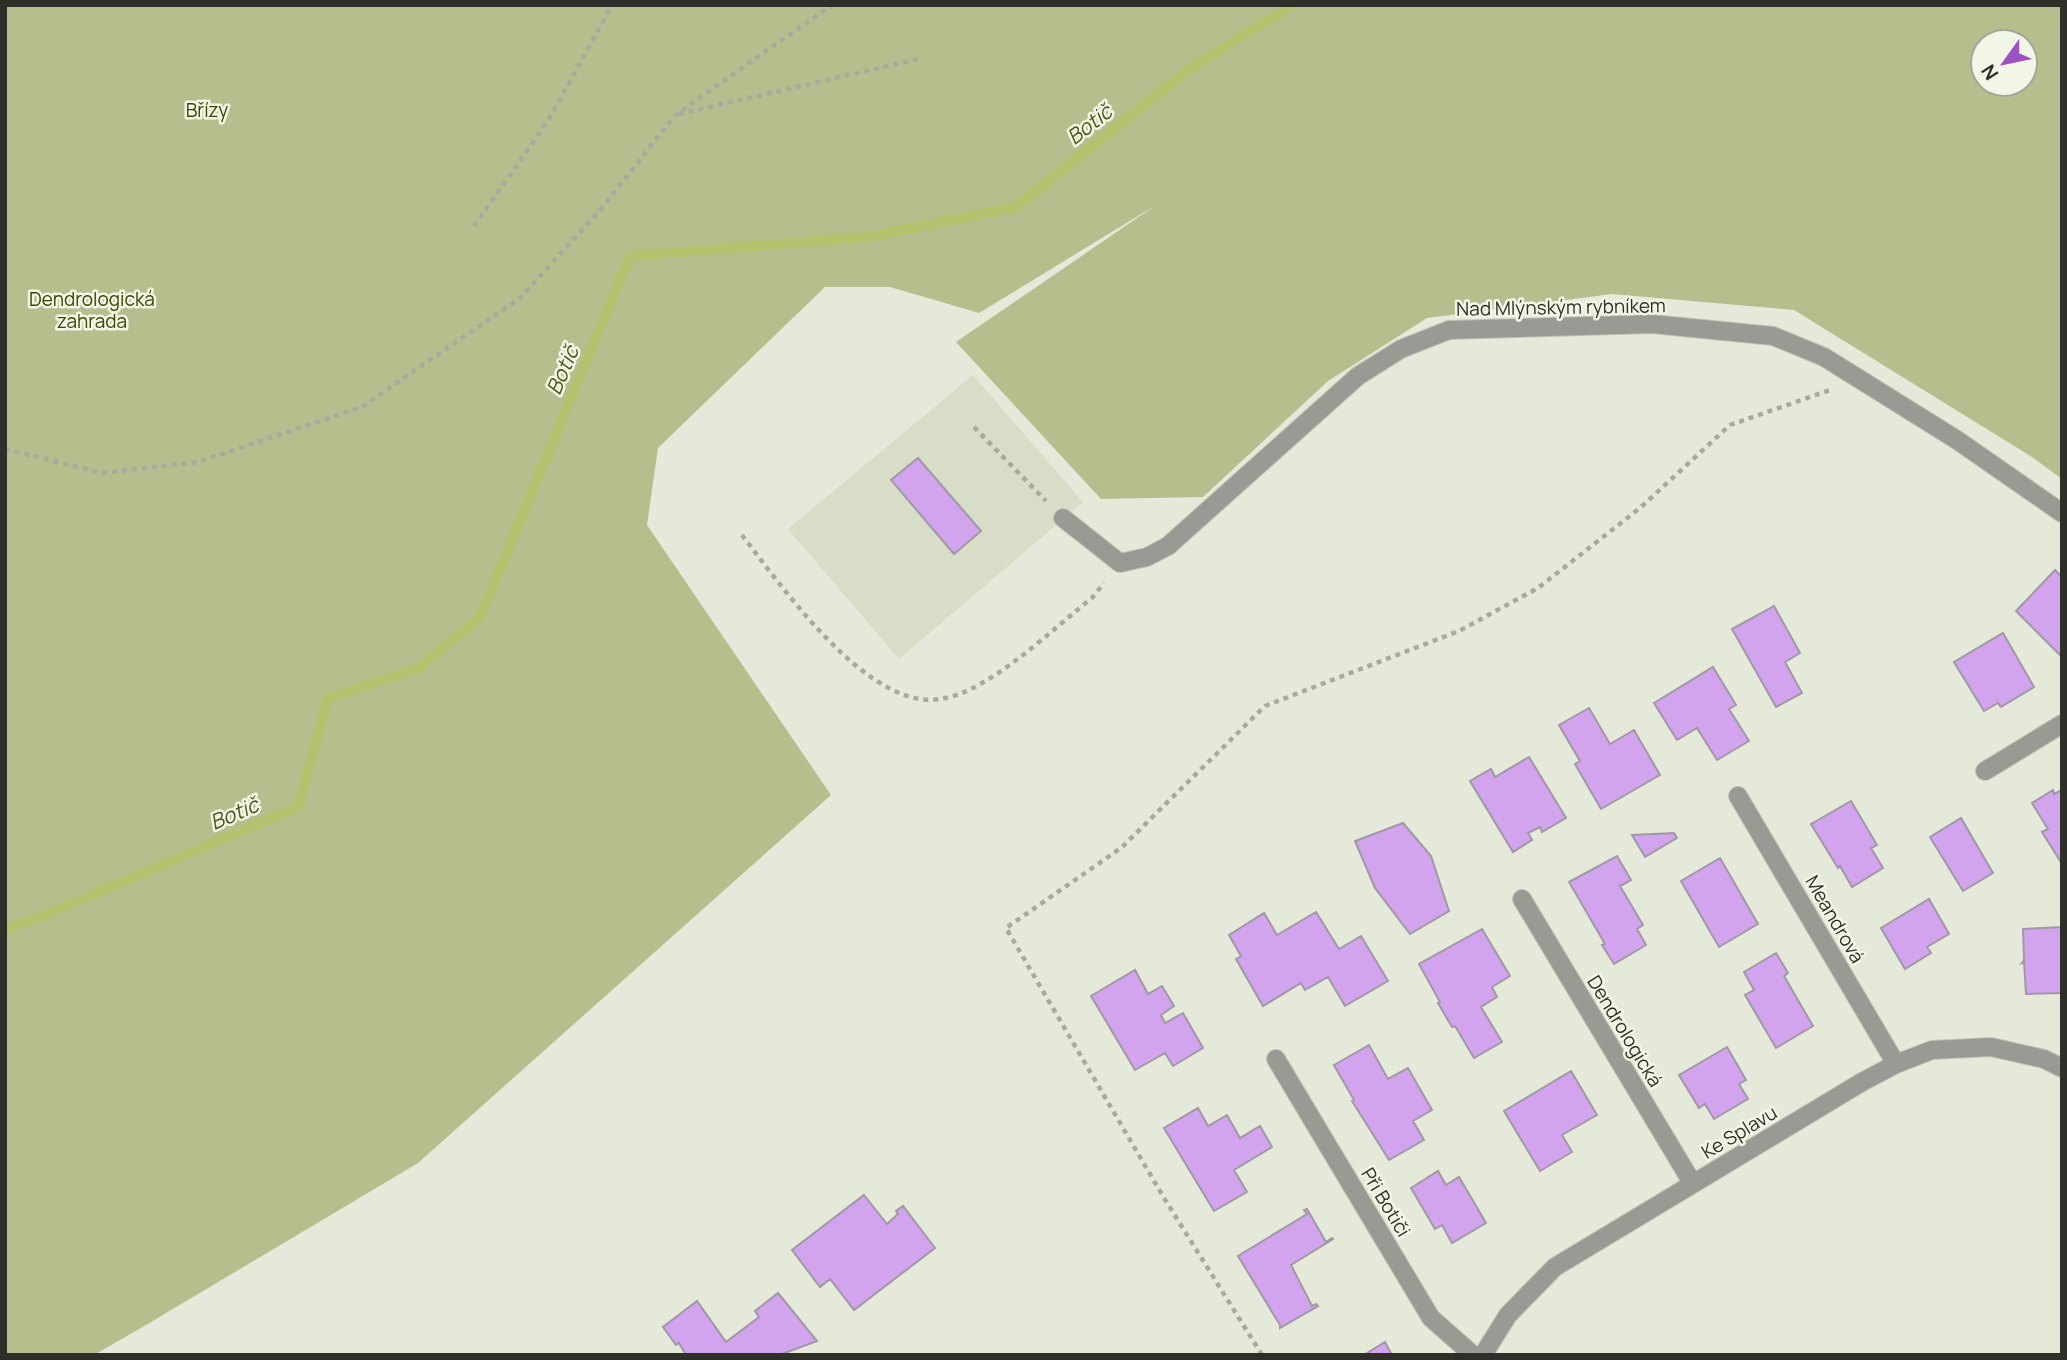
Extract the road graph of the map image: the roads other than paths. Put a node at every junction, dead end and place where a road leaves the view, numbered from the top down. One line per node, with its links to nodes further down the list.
1 (2062, 513): 2 (street, Nad Mlýnským rybníkem)
2 (1063, 518)
3 (2062, 724): 4 (street)
4 (1985, 771)
5 (1738, 796): 8 (street, Meandrová)
6 (1522, 900): 10 (street, Dendrologická)
7 (1276, 1059): 11 (street, Při Botiči)
8 (1896, 1064): 9 (street, Ke Splavu); 10 (street, Ke Splavu)
9 (2062, 1068)
10 (1693, 1184): 12 (street, Ke Splavu)
11 (1473, 1355)
12 (1483, 1355)

